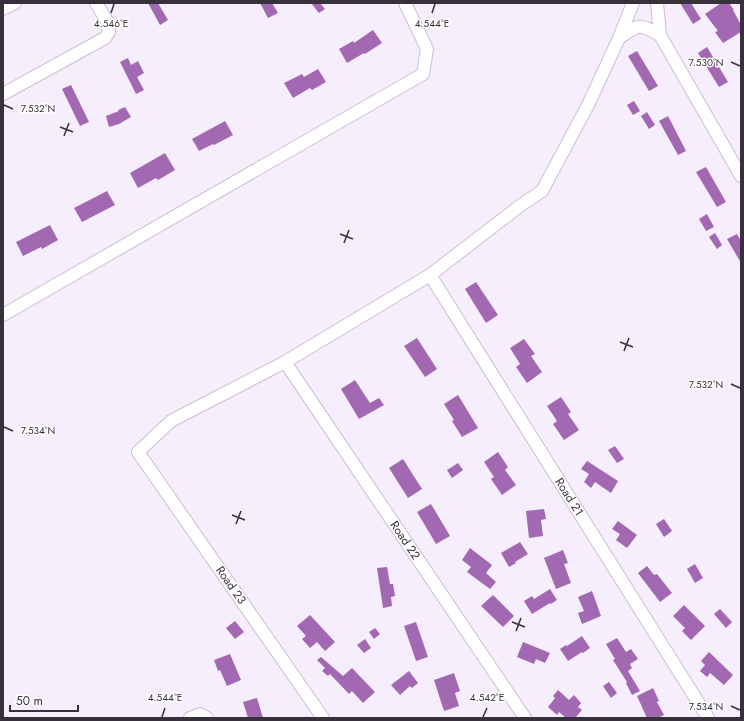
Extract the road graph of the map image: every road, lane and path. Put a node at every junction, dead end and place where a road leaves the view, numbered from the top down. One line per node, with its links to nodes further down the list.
1 (15, 3): 6 (street)
2 (96, 3): 9 (street)
3 (405, 3): 12 (street)
4 (633, 3): 8 (street)
5 (657, 3): 7 (street)
6 (3, 9)
7 (660, 35): 8 (street); 10 (street)
8 (619, 38): 11 (street)
9 (3, 94)
10 (741, 176)
11 (430, 275): 13 (street); 18 (street, Road 21)
12 (3, 315)
13 (285, 362): 16 (street, Road 23); 17 (street, Road 22)
14 (190, 718): 15 (street)
15 (207, 718)
16 (323, 718)
17 (525, 718)
18 (708, 718)

